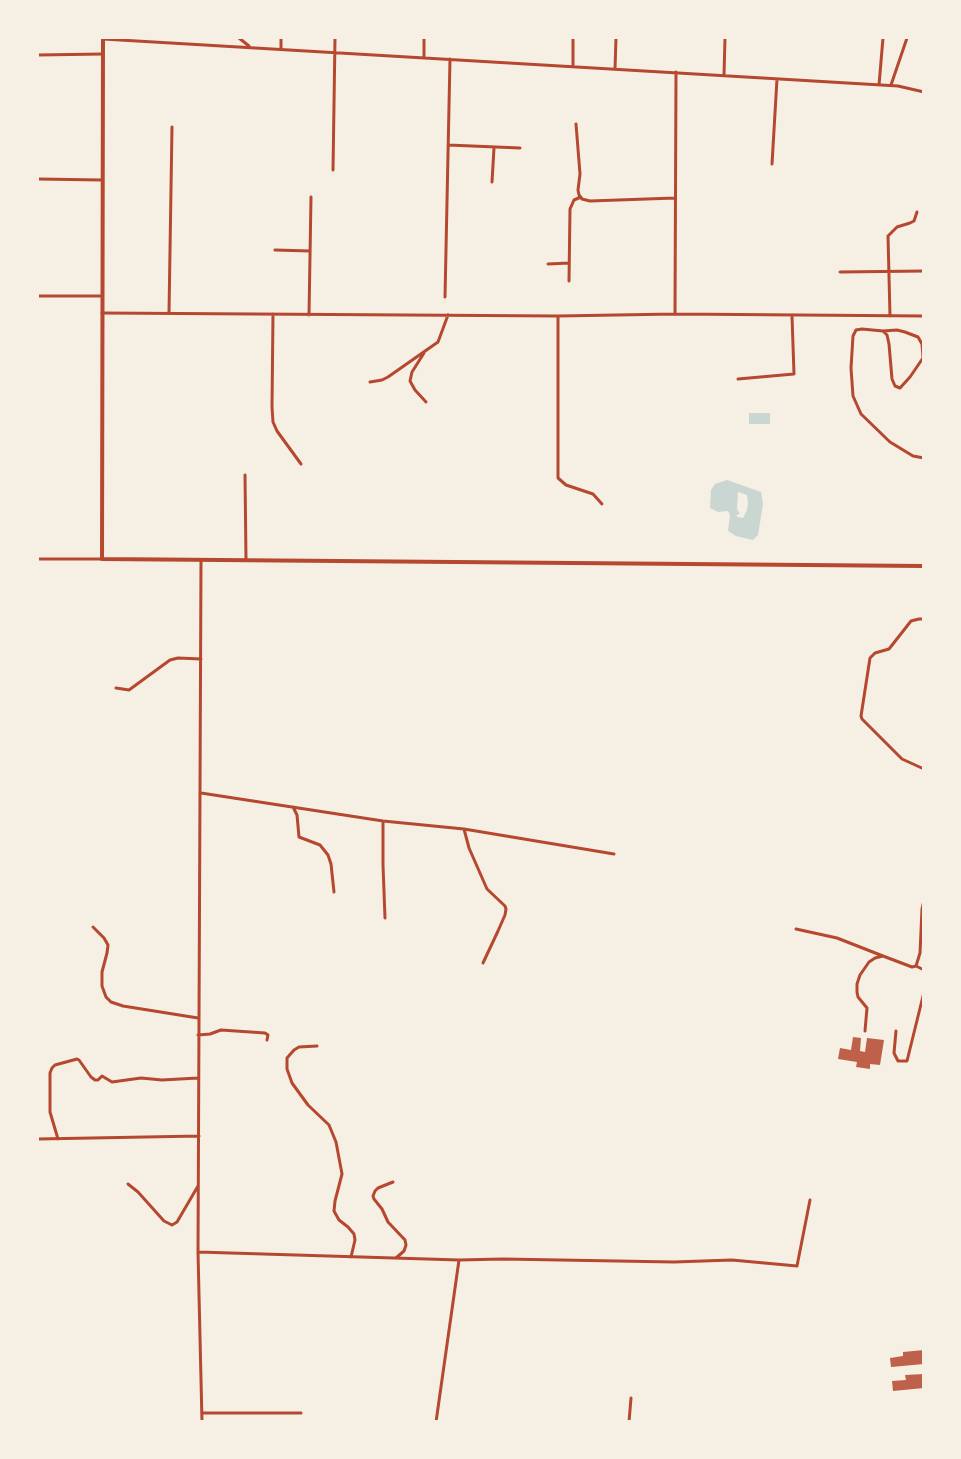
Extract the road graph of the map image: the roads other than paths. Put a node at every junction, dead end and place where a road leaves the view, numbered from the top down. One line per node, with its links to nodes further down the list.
1 (103, 38): 11 (street); 14 (street)
2 (239, 38): 11 (street)
3 (281, 38): 12 (street)
4 (335, 38): 13 (street)
5 (424, 38): 16 (street)
6 (573, 38): 18 (street)
7 (615, 38): 19 (street)
8 (725, 38): 21 (street)
9 (883, 38): 23 (street)
10 (907, 38): 24 (street)
11 (250, 47): 12 (street)
12 (281, 49): 13 (street)
13 (335, 53): 16 (street); 32 (street)
14 (103, 54): 15 (street); 34 (street)
15 (38, 55)
16 (424, 58): 17 (street)
17 (450, 59): 18 (street); 28 (street)
18 (573, 66): 19 (street)
19 (615, 69): 20 (street)
20 (676, 72): 21 (street); 38 (street)
21 (724, 75): 22 (street)
22 (777, 79): 23 (street); 31 (street)
23 (879, 85): 24 (street)
24 (891, 85): 25 (street)
25 (924, 92)
26 (576, 124): 37 (street)
27 (172, 127): 52 (street)
28 (448, 145): 29 (street); 50 (street)
29 (494, 148): 30 (street); 35 (street)
30 (520, 148)
31 (772, 164)
32 (333, 170)
33 (38, 179): 34 (street)
34 (102, 180): 49 (street)
35 (492, 182)
36 (311, 197): 41 (street)
37 (581, 197): 38 (street); 42 (street)
38 (675, 198): 54 (street)
39 (917, 212): 44 (street)
40 (275, 250): 41 (street)
41 (310, 251): 55 (street)
42 (569, 263): 43 (street); 47 (street)
43 (548, 264)
44 (888, 271): 45 (street); 46 (street); 59 (street)
45 (924, 271)
46 (840, 272)
47 (569, 281)
48 (38, 296): 49 (street)
49 (102, 296): 51 (street)
50 (445, 297)
51 (102, 313): 52 (street); 71 (street)
52 (169, 313): 53 (street)
53 (273, 314): 55 (street); 67 (street)
54 (675, 314): 57 (street); 58 (street)
55 (309, 315): 56 (street)
56 (448, 315): 57 (street); 62 (street)
57 (558, 316): 69 (street)
58 (792, 316): 59 (street); 63 (street)
59 (890, 316): 60 (street)
60 (924, 316)
61 (883, 331): 61 (street); 66 (street)
62 (424, 351): 64 (street); 65 (street)
63 (738, 379)
64 (370, 382)
65 (426, 402)
66 (924, 458)
67 (301, 464)
68 (245, 475): 73 (street)
69 (602, 504)
70 (38, 559): 71 (street)
71 (102, 559): 72 (street)
72 (201, 560): 73 (street); 76 (street)
73 (246, 560): 74 (street)
74 (924, 566)
75 (924, 620): 78 (street)
76 (201, 658): 77 (street); 79 (street)
77 (116, 688)
78 (924, 769)
79 (201, 793): 80 (street); 94 (street)
80 (293, 807): 81 (street); 84 (street)
81 (383, 821): 82 (street); 86 (street)
82 (464, 829): 83 (street); 90 (street)
83 (614, 854)
84 (334, 892)
85 (924, 900): 91 (street)
86 (385, 918)
87 (93, 927): 94 (street)
88 (796, 929): 89 (street)
89 (883, 956): 91 (street); 95 (street)
90 (483, 963)
91 (916, 966): 92 (street)
92 (924, 970)
93 (924, 992): 96 (street)
94 (198, 1018): 97 (street)
95 (865, 1031)
96 (896, 1031)
97 (198, 1035): 98 (street); 100 (street)
98 (267, 1040)
99 (317, 1046): 109 (street)
100 (198, 1078): 101 (street); 103 (street)
101 (199, 1136): 103 (street); 106 (street)
102 (38, 1139): 103 (street)
103 (58, 1139)
104 (393, 1182): 110 (street)
105 (128, 1184): 106 (street)
106 (199, 1185): 108 (street)
107 (810, 1200): 111 (street)
108 (198, 1252): 109 (street); 113 (street)
109 (351, 1257): 110 (street)
110 (396, 1258): 111 (street)
111 (459, 1260): 116 (street)
112 (631, 1398): 117 (street)
113 (202, 1413): 114 (street); 115 (street)
114 (301, 1413)
115 (202, 1422)
116 (436, 1422)
117 (628, 1422)

